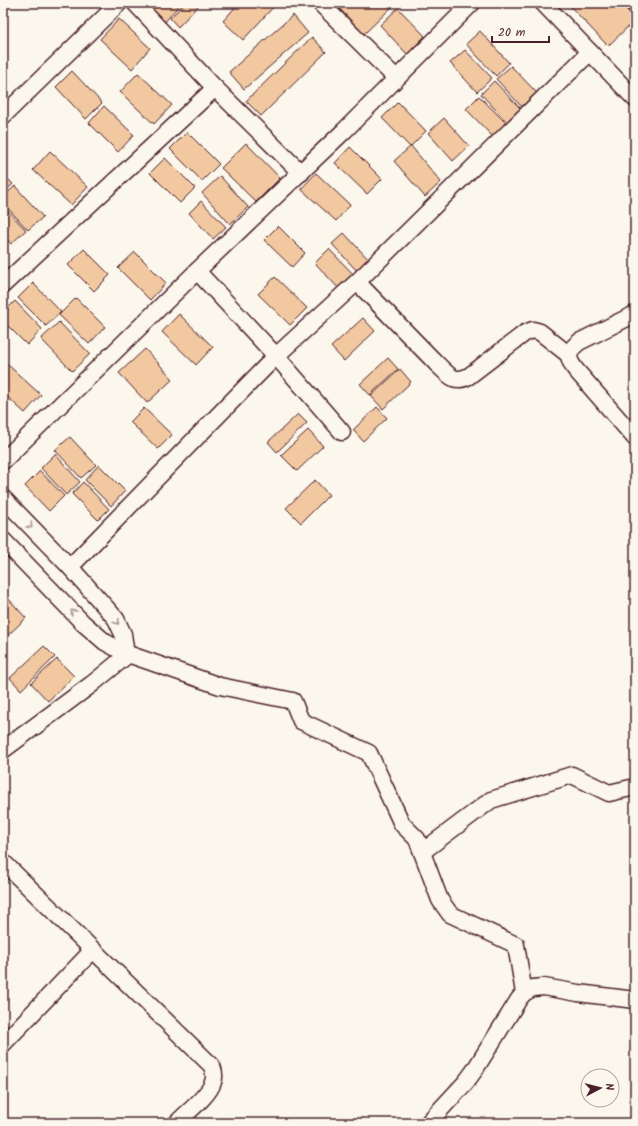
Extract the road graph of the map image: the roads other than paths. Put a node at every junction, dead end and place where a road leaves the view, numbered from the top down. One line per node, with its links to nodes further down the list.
1 (119, 3): 12 (street)
2 (135, 3): 10 (street)
3 (320, 3): 9 (street)
4 (472, 3): 9 (street)
5 (543, 3): 8 (street)
6 (633, 3): 7 (street)
7 (635, 5)
8 (590, 52): 11 (street); 15 (street)
9 (396, 78): 13 (street)
10 (215, 88): 13 (street); 16 (street)
11 (635, 99)
12 (3, 116)
13 (301, 173): 14 (street)
14 (198, 271): 19 (street); 22 (street)
15 (357, 282): 18 (street); 19 (street)
16 (3, 284)
17 (635, 314): 18 (street)
18 (569, 355): 21 (street)
19 (276, 356): 20 (street); 25 (street)
20 (342, 432)
21 (635, 438)
22 (3, 461)
23 (3, 498): 25 (street, one-way to 25)
24 (3, 540): 26 (street, one-way to 24)
25 (70, 566): 26 (street, one-way to 26)
26 (125, 653): 27 (street); 29 (street)
27 (3, 750)
28 (635, 787): 29 (street)
29 (422, 852): 32 (street)
30 (3, 862): 31 (street)
31 (93, 950): 34 (street); 35 (street)
32 (524, 993): 33 (street); 36 (street)
33 (635, 1000)
34 (3, 1044)
35 (177, 1123)
36 (428, 1123)

